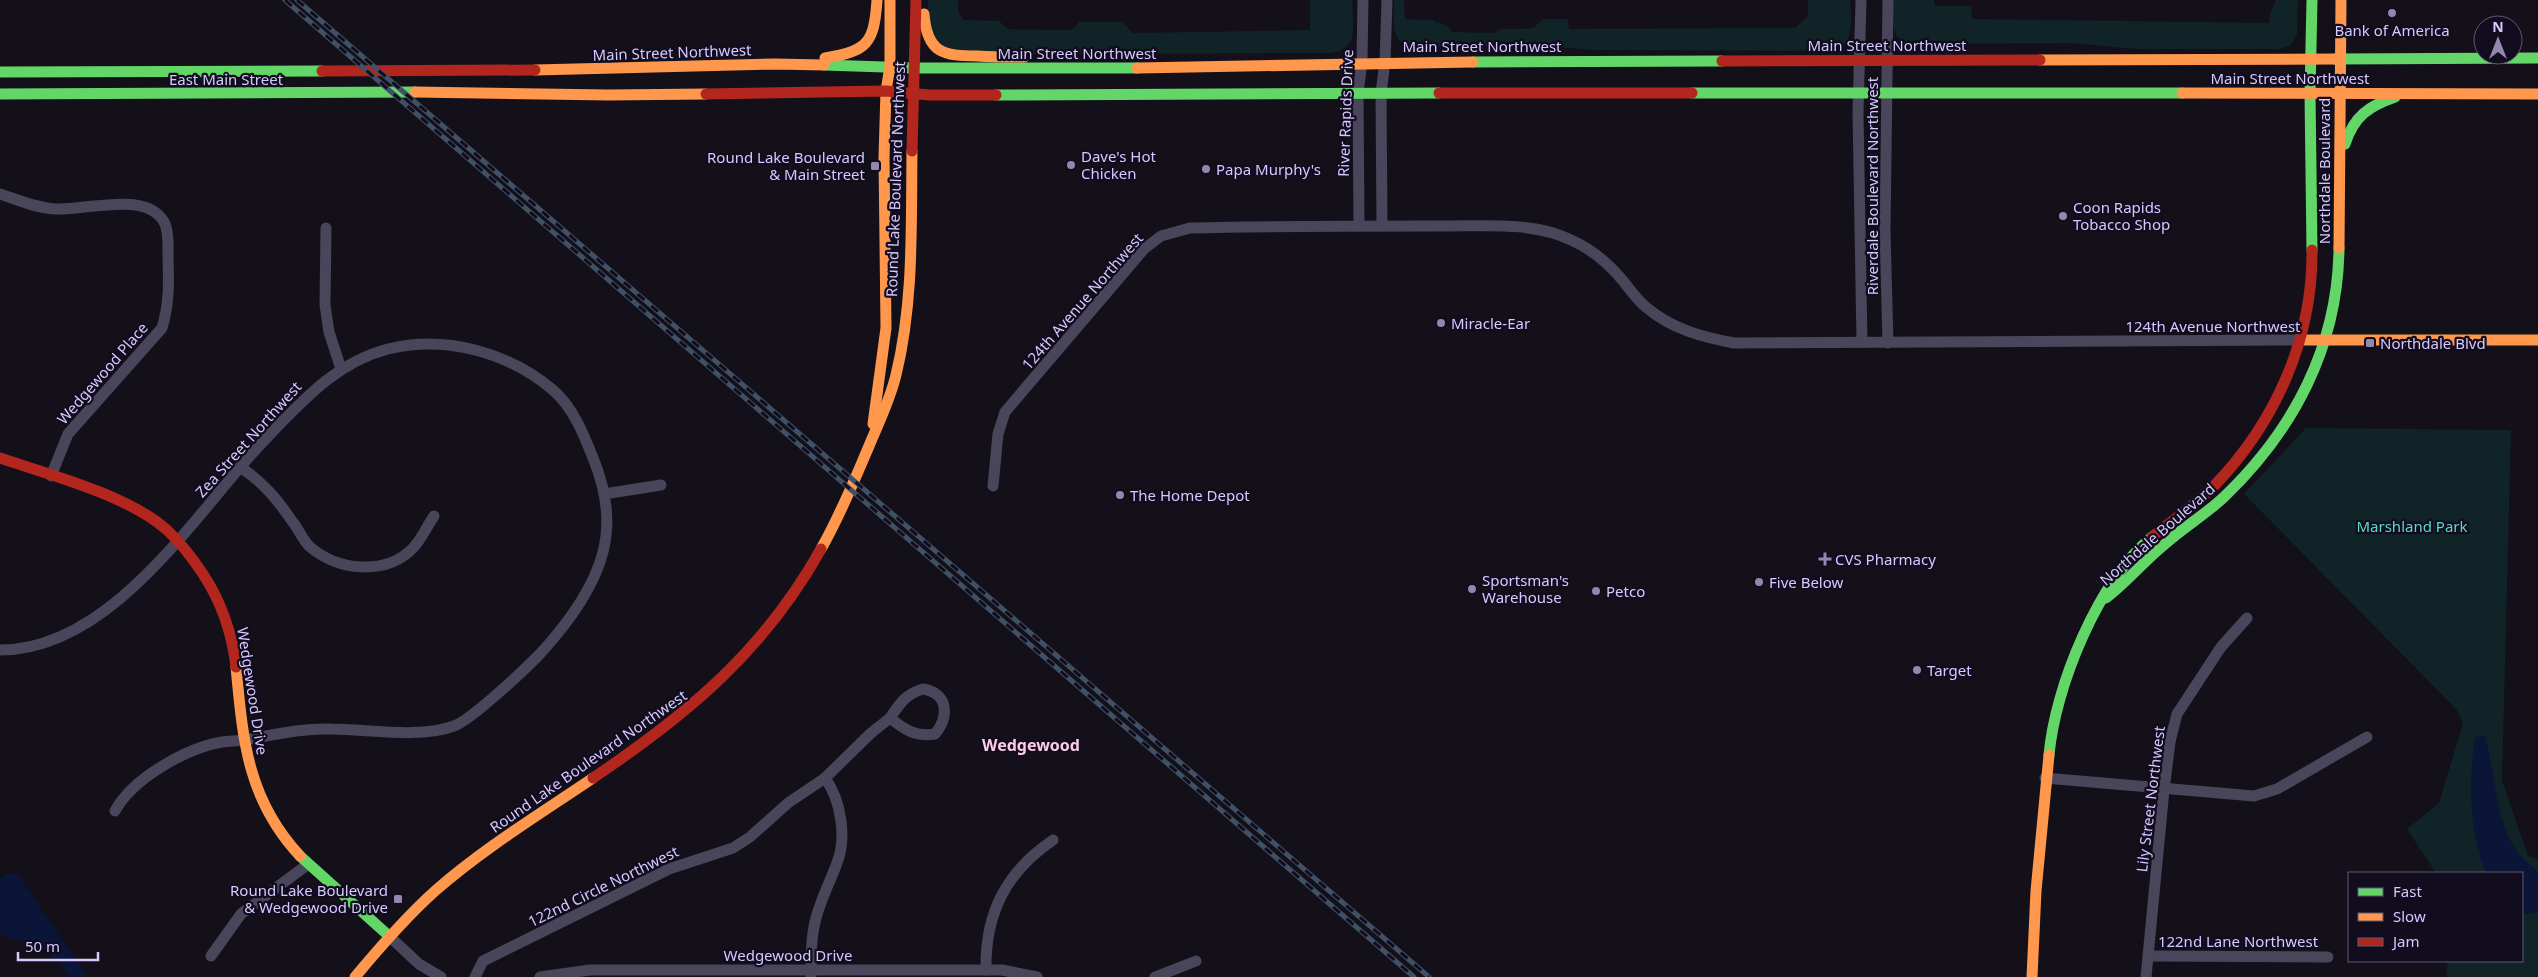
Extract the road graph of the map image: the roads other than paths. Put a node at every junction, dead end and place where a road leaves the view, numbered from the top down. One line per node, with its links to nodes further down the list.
1 (876, 0): 18 (main road)
2 (890, 0): 19 (main road, Round Lake Boulevard Northwest)
3 (916, 0): 20 (main road, Round Lake Boulevard Northwest)
4 (924, 0): 21 (main road)
5 (1363, 0): 16 (street, River Rapids Drive)
6 (1387, 0): 17 (street)
7 (1861, 0): 15 (street, Riverdale Boulevard Northwest)
8 (1888, 0): 14 (street, Riverdale Boulevard Northwest)
9 (2312, 0): 11 (main road, Northdale Boulevard)
10 (2341, 0): 12 (main road, Northdale Boulevard)
11 (2311, 58): 12 (main road, Main Street Northwest); 14 (main road, Main Street Northwest); 30 (main road, Northdale Boulevard)
12 (2340, 58): 13 (main road, Main Street Northwest); 31 (main road, Northdale Boulevard)
13 (2538, 58)
14 (1888, 60): 15 (main road, Main Street Northwest); 26 (street, Riverdale Boulevard Northwest)
15 (1860, 61): 17 (main road, Main Street Northwest); 29 (street, Riverdale Boulevard Northwest)
16 (1362, 62): 17 (main road, Main Street Northwest); 21 (main road, Main Street Northwest); 27 (street, River Rapids Drive)
17 (1385, 62): 28 (street)
18 (805, 65): 19 (main road, Main Street Northwest); 22 (main road, Main Street Northwest)
19 (890, 66): 20 (main road, Main Street Northwest); 24 (main road, Round Lake Boulevard Northwest)
20 (914, 68): 21 (main road, Main Street Northwest); 35 (main road, Round Lake Boulevard Northwest)
21 (1101, 69)
22 (427, 71): 23 (main road, East Main Street)
23 (0, 72)
24 (886, 91): 25 (main road, Main Street Northwest); 35 (main road, Main Street Northwest); 47 (main road, Round Lake Boulevard Northwest)
25 (452, 92): 32 (main road, East Main Street)
26 (1888, 92): 29 (main road, Main Street Northwest); 30 (main road, Main Street Northwest); 45 (street, Riverdale Boulevard Northwest)
27 (1358, 93): 28 (main road, Main Street Northwest); 35 (main road, Main Street Northwest); 38 (street, River Rapids Drive)
28 (1380, 93): 29 (main road, Main Street Northwest); 39 (street)
29 (1859, 93): 44 (street, Riverdale Boulevard Northwest)
30 (2310, 93): 31 (main road, Main Street Northwest); 41 (main road, Northdale Boulevard)
31 (2340, 93): 33 (main road, Main Street Northwest); 36 (main road, Northdale Boulevard)
32 (0, 94)
33 (2406, 94): 34 (main road, Main Street Northwest); 36 (main road)
34 (2538, 94)
35 (914, 95): 47 (main road, Round Lake Boulevard Northwest)
36 (2340, 165): 42 (main road, Northdale Boulevard)
37 (0, 194): 50 (street, Wedgewood Place)
38 (1358, 226): 39 (street, 124th Avenue Northwest); 52 (street, 124th Avenue Northwest)
39 (1382, 226): 44 (street)
40 (326, 228): 46 (street)
41 (2301, 340): 42 (main road, 124th Avenue Northwest); 45 (street, 124th Avenue Northwest); 56 (main road, Northdale Boulevard)
42 (2327, 340): 43 (main road, 124th Avenue Northwest); 56 (main road, Northdale Boulevard)
43 (2538, 340)
44 (1862, 342): 45 (street, 124th Avenue Northwest)
45 (1888, 342)
46 (341, 369): 49 (street, Zea Street Northwest); 53 (street, Zea Street Northwest)
47 (870, 444): 68 (main road, Round Lake Boulevard Northwest)
48 (0, 458): 50 (main road, Wedgewood Drive)
49 (240, 467): 54 (street); 55 (street, Zea Street Northwest)
50 (51, 476): 55 (main road, Wedgewood Drive)
51 (661, 485): 53 (street)
52 (993, 486)
53 (604, 494): 61 (street, Zea Street Northwest)
54 (434, 516)
55 (178, 542): 58 (street, Zea Street Northwest); 61 (main road, Wedgewood Drive)
56 (2104, 600): 63 (main road)
57 (2247, 618): 64 (street, Lily Street Northwest)
58 (0, 650)
59 (890, 718): 59 (street, 122nd Circle Northwest); 62 (street, 122nd Circle Northwest)
60 (2367, 736): 64 (street)
61 (244, 740): 65 (street, Zea Street Northwest); 67 (main road, Wedgewood Drive)
62 (825, 778): 74 (street); 77 (street, 122nd Circle Northwest)
63 (2045, 778): 64 (street); 81 (main road)
64 (2164, 790): 70 (street, Lily Street Northwest)
65 (114, 811)
66 (1053, 840): 73 (street)
67 (308, 865): 68 (main road, Wedgewood Drive); 69 (street)
68 (389, 936): 75 (main road, Round Lake Boulevard Northwest); 76 (street, Wedgewood Drive)
69 (211, 956)
70 (2148, 956): 71 (street, 122nd Lane Northwest); 82 (street, Lily Street Northwest)
71 (2328, 957)
72 (1196, 961): 80 (street)
73 (986, 970): 74 (street, Wedgewood Drive); 79 (street, Wedgewood Drive)
74 (811, 974): 78 (street, Wedgewood Drive)
75 (355, 977)
76 (442, 977)
77 (475, 977)
78 (540, 977)
79 (1037, 977)
80 (1155, 977)
81 (2032, 977)
82 (2146, 977)

